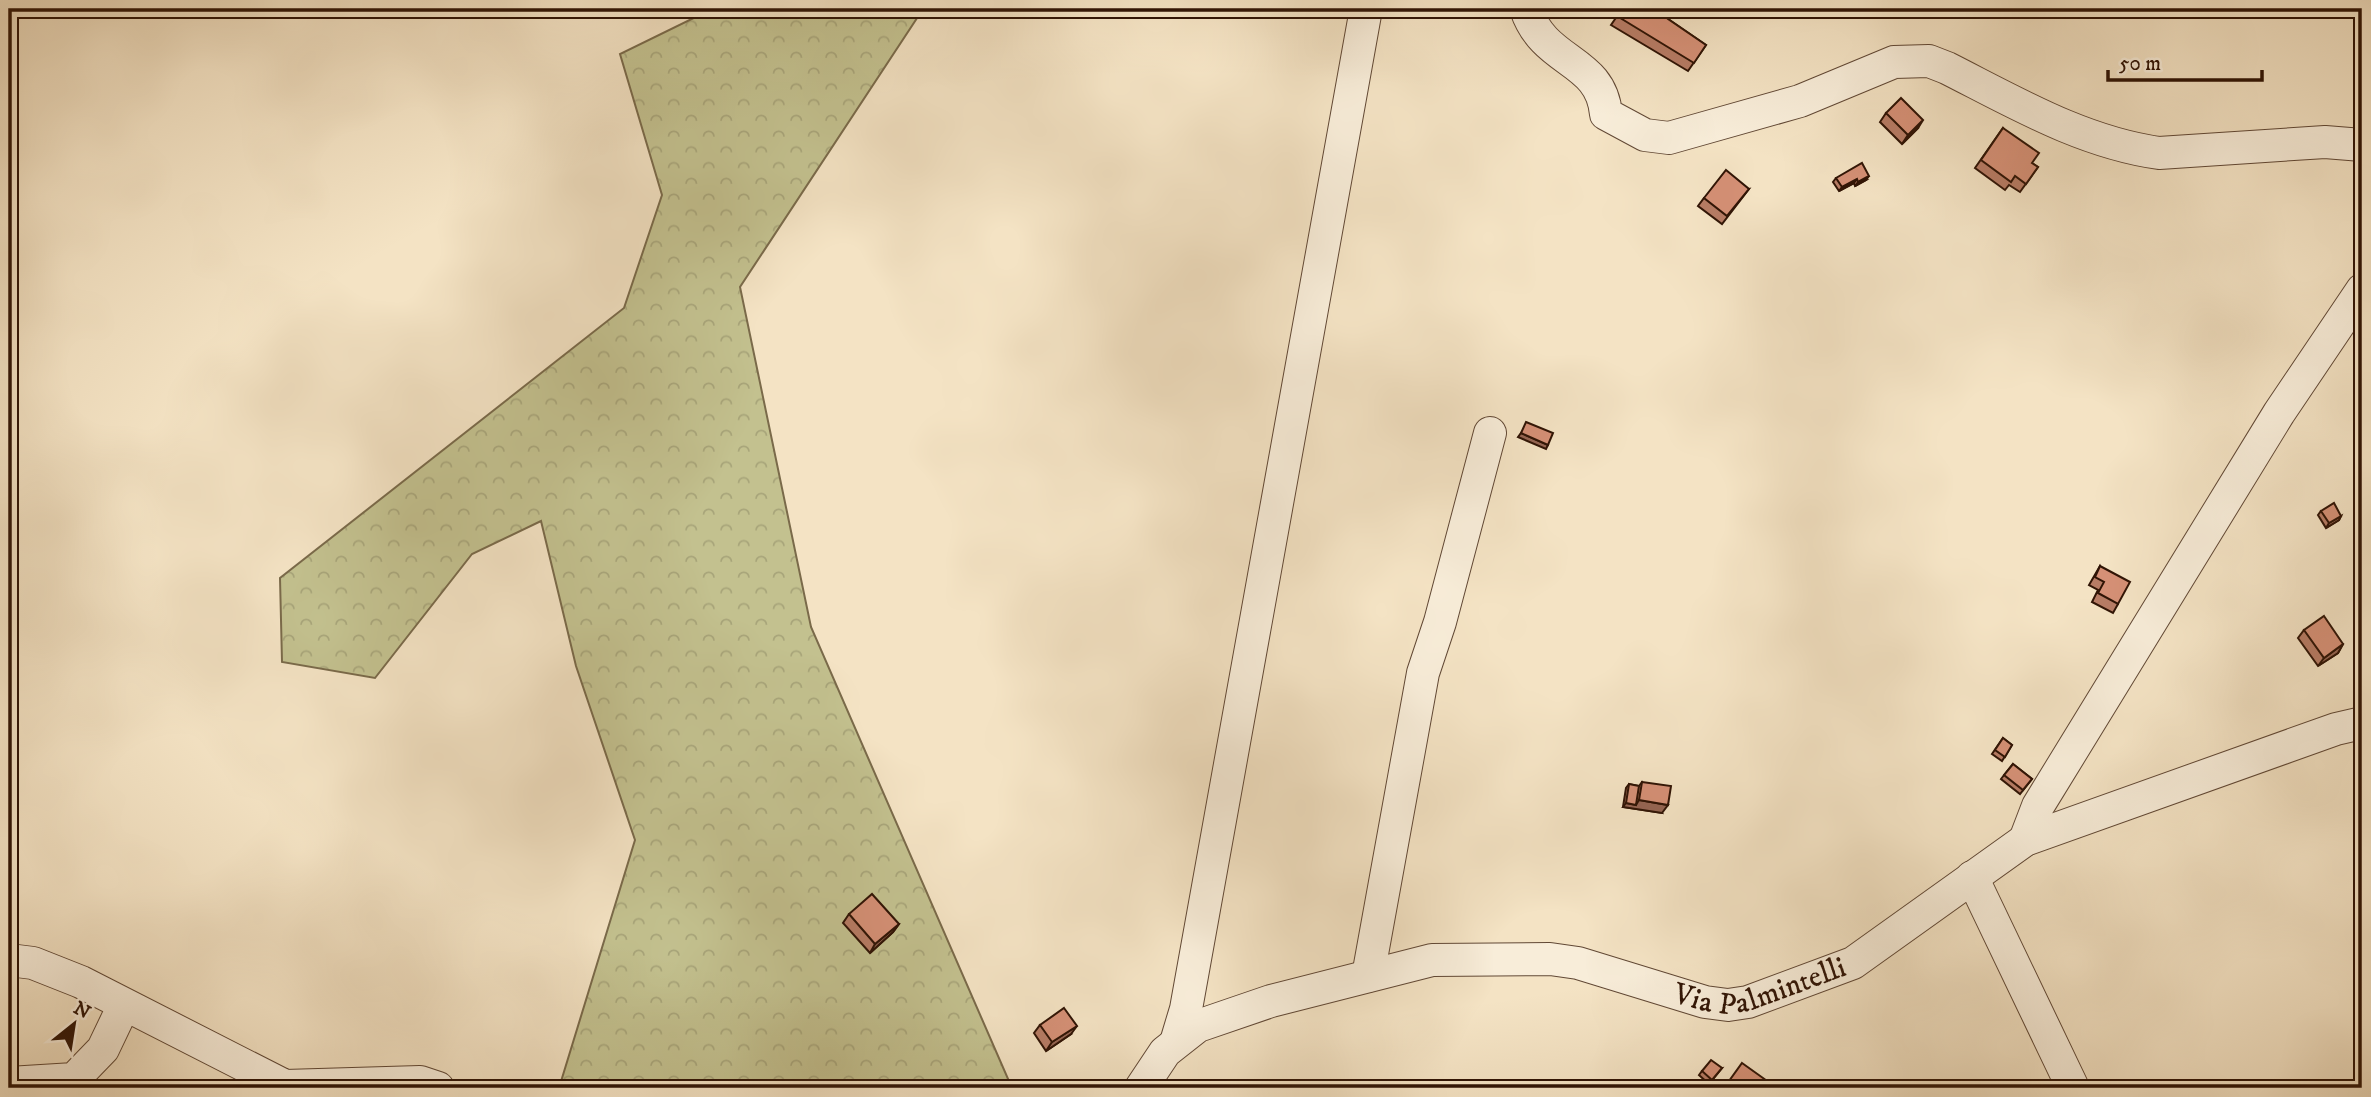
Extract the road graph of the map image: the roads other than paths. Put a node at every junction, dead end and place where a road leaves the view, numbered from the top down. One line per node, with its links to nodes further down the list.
1 (1366, 9): 12 (street)
2 (1527, 9): 3 (street)
3 (2362, 145)
4 (2362, 290): 7 (street)
5 (1490, 433): 10 (street)
6 (2362, 723): 7 (street, Via Palmintelli)
7 (2025, 840): 8 (street, Via Palmintelli)
8 (1972, 877): 10 (street, Via Palmintelli); 16 (street)
9 (9, 960): 11 (street)
10 (1368, 976): 12 (street, Via Palmintelli)
11 (124, 1005): 13 (street); 14 (street)
12 (1177, 1040): 15 (street, Via Palmintelli)
13 (9, 1083)
14 (438, 1088)
15 (1141, 1088)
16 (2073, 1088)

